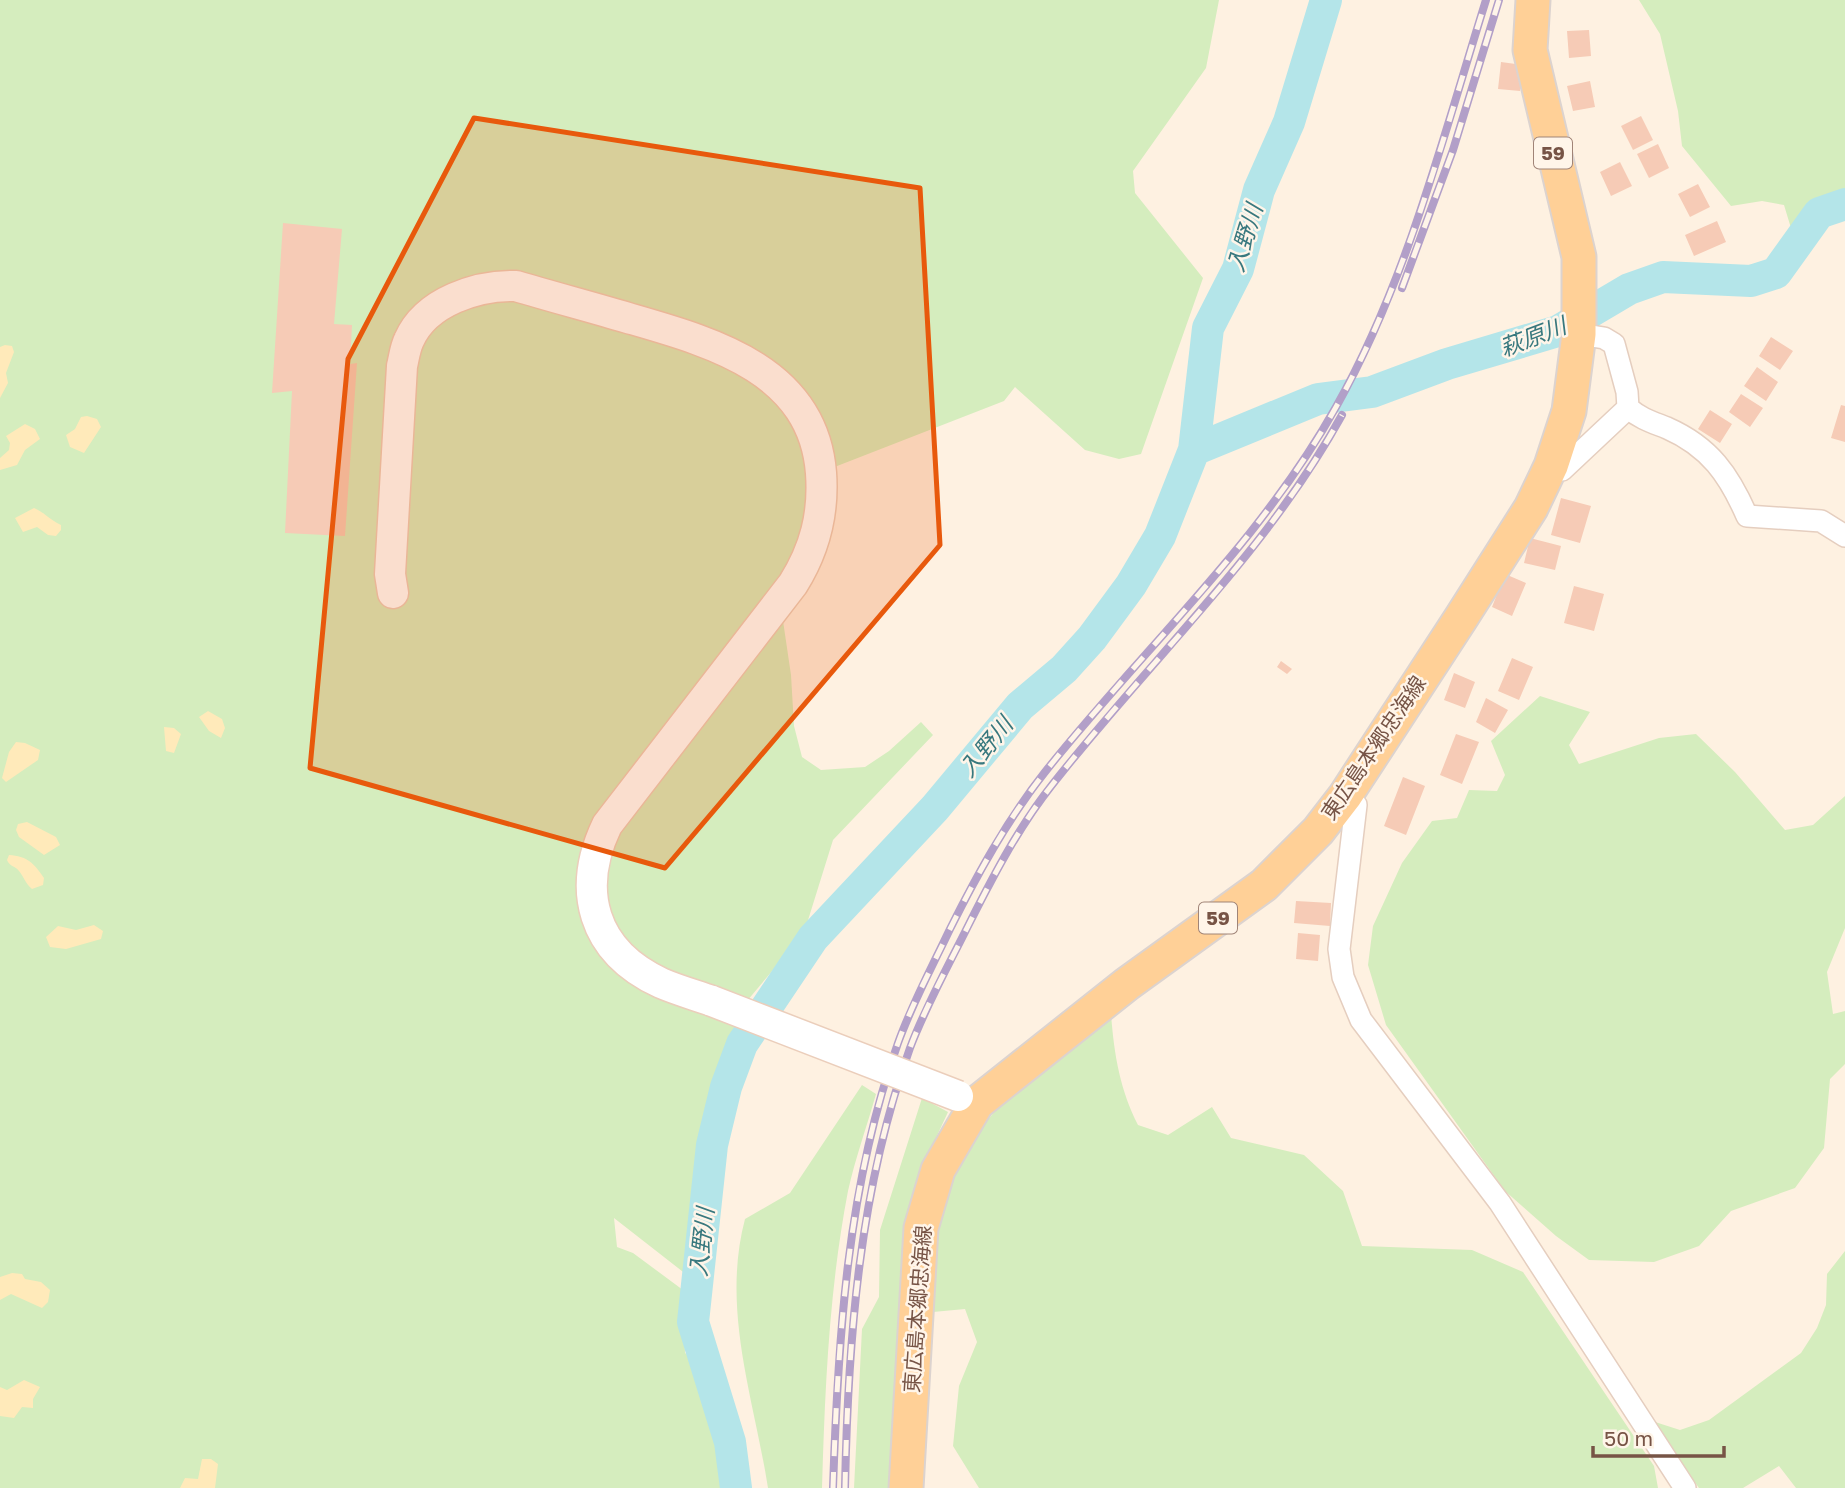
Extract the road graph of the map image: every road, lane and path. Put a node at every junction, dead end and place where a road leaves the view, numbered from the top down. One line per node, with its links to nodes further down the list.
1 (1533, 0): 2 (main road, 東広島本郷忠海線 / 59)
2 (1579, 320): 3 (street); 4 (main road, 東広島本郷忠海線 / 59)
3 (1628, 408): 4 (street); 5 (street)
4 (1551, 466): 7 (main road, 東広島本郷忠海線 / 59)
5 (1845, 536)
6 (393, 593): 8 (street, bridge)
7 (1345, 796): 8 (main road, 東広島本郷忠海線 / 59); 10 (street)
8 (968, 1100): 9 (main road, 東広島本郷忠海線 / 59)
9 (906, 1488)
10 (1685, 1488)

